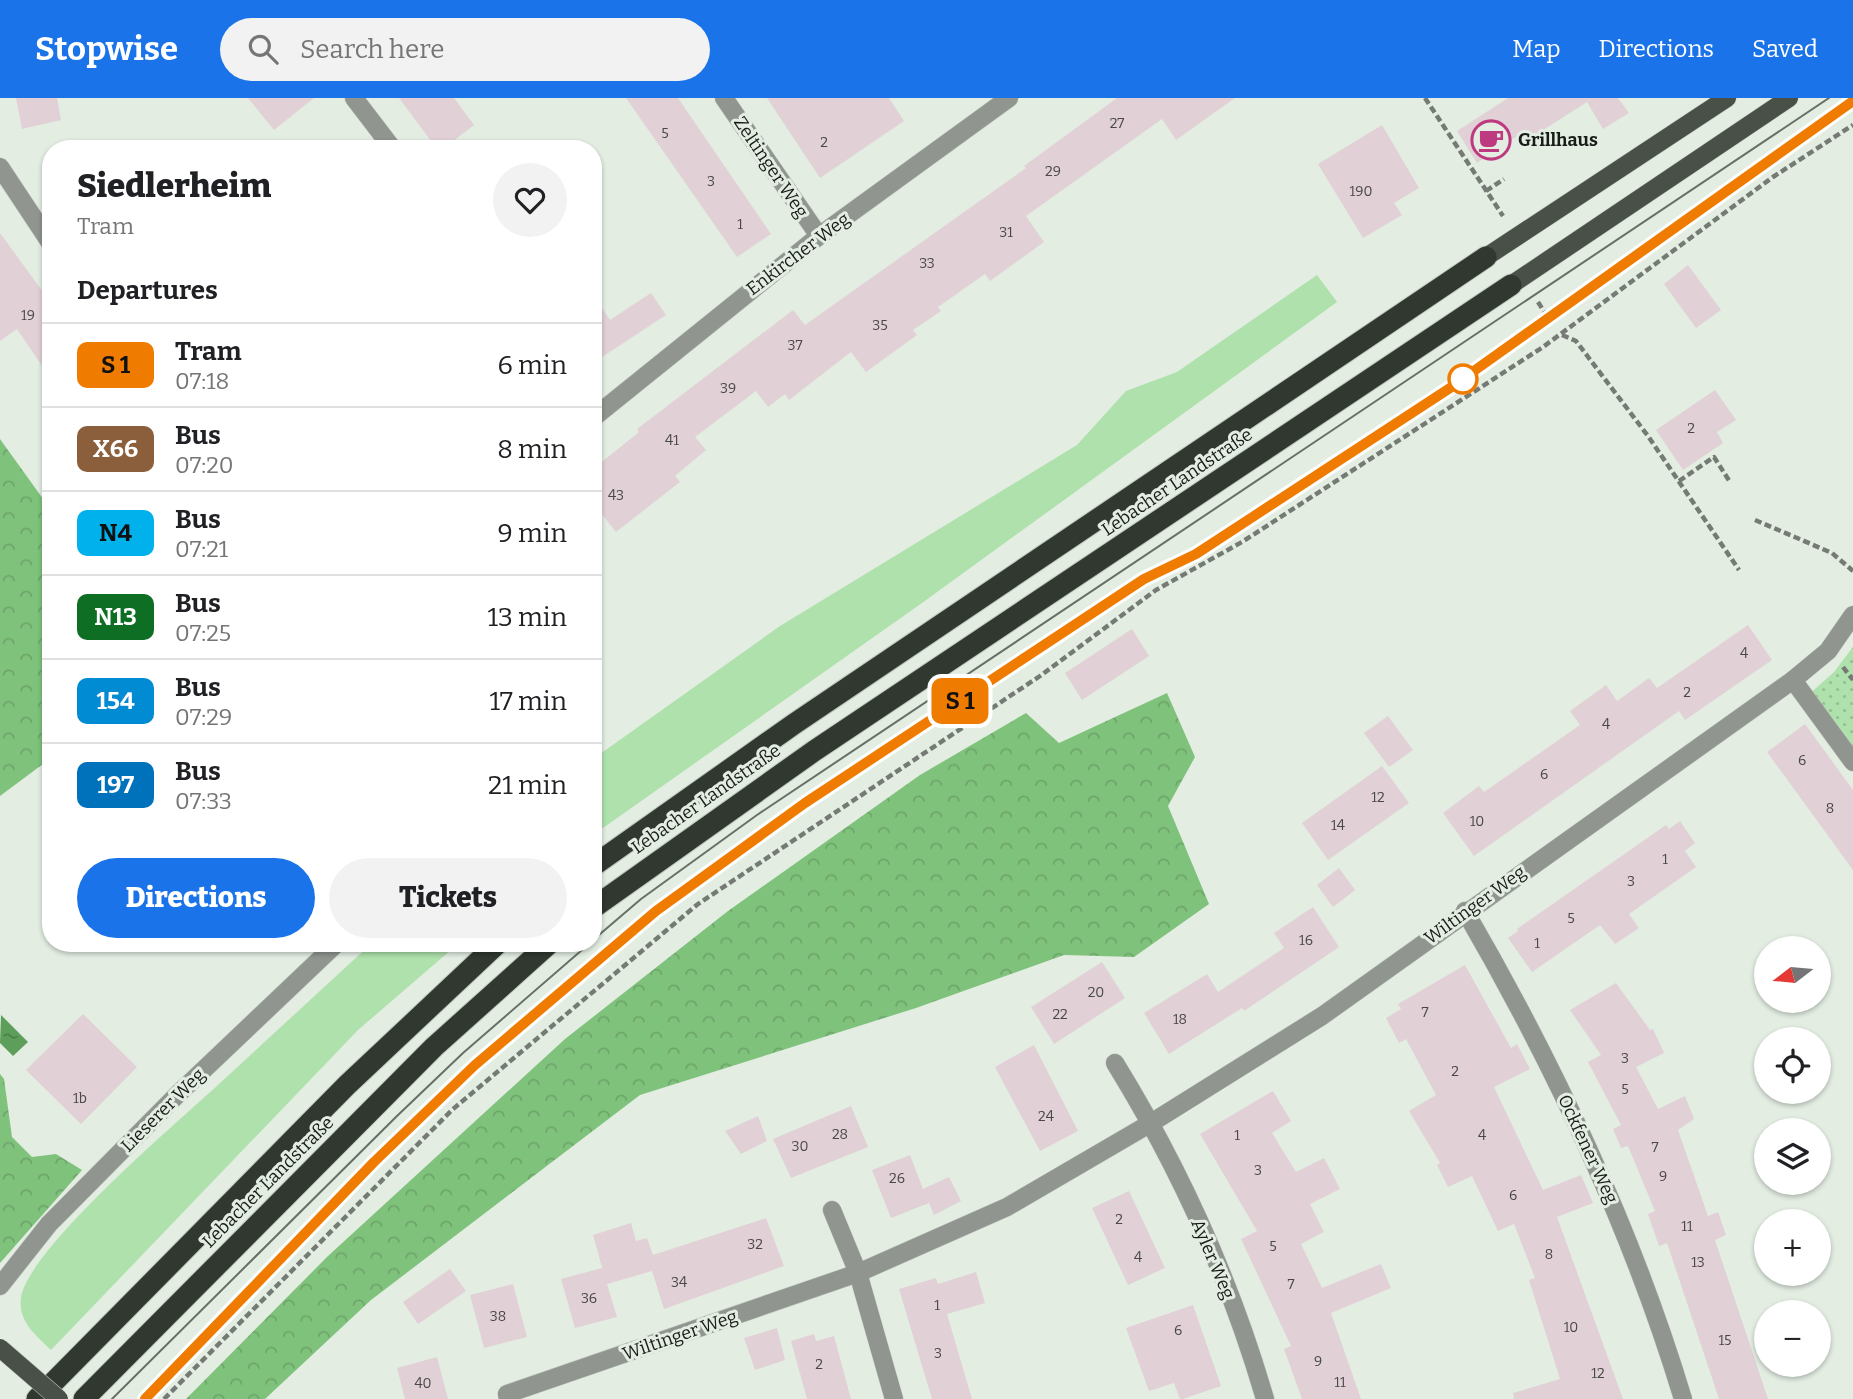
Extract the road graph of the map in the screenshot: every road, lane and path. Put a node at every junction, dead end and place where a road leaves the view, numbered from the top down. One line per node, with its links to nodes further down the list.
1 (354, 98): 8 (street)
2 (724, 98): 13 (street, Zeltinger Weg)
3 (1009, 98): 13 (street, Enkircher Weg)
4 (1425, 98): 11 (path)
5 (1727, 98): 14 (main road, Lebacher Landstraße)
6 (1789, 98): 15 (main road, Lebacher Landstraße)
7 (1853, 125): 18 (path)
8 (386, 140)
9 (0, 167): 12 (street)
10 (1504, 179): 11 (path)
11 (1486, 191): 14 (path)
12 (42, 230)
13 (819, 236): 19 (street, Enkircher Weg)
14 (1494, 252): 28 (highway, Lebacher Landstraße)
15 (1511, 285): 29 (highway, Lebacher Landstraße)
16 (1538, 302): 17 (path)
17 (1545, 313)
18 (1561, 335): 20 (path); 43 (path)
19 (602, 411)
20 (1678, 481): 21 (path); 23 (path)
21 (1730, 482)
22 (1755, 520): 24 (path)
23 (1739, 570)
24 (1853, 571)
25 (1853, 615): 26 (street, Wiltinger Weg)
26 (1793, 680): 27 (street); 30 (street, Wiltinger Weg)
27 (1853, 762)
28 (602, 860)
29 (602, 902)
30 (1465, 911): 35 (street, Wiltinger Weg); 47 (street, Ockfener Weg)
31 (328, 952): 38 (street, Lieserer Weg)
32 (488, 952): 40 (highway, Lebacher Landstraße)
33 (540, 952): 42 (highway, Lebacher Landstraße)
34 (1115, 1063): 35 (street)
35 (1152, 1123): 37 (street, Wiltinger Weg); 46 (street, Ayler Weg)
36 (831, 1210): 37 (street)
37 (858, 1273): 44 (street, Wiltinger Weg); 45 (street)
38 (0, 1286)
39 (0, 1348): 41 (main road, bridge)
40 (37, 1399)
41 (59, 1399)
42 (84, 1399)
43 (164, 1399)
44 (508, 1399)
45 (894, 1399)
46 (1265, 1399)
47 (1683, 1399)

